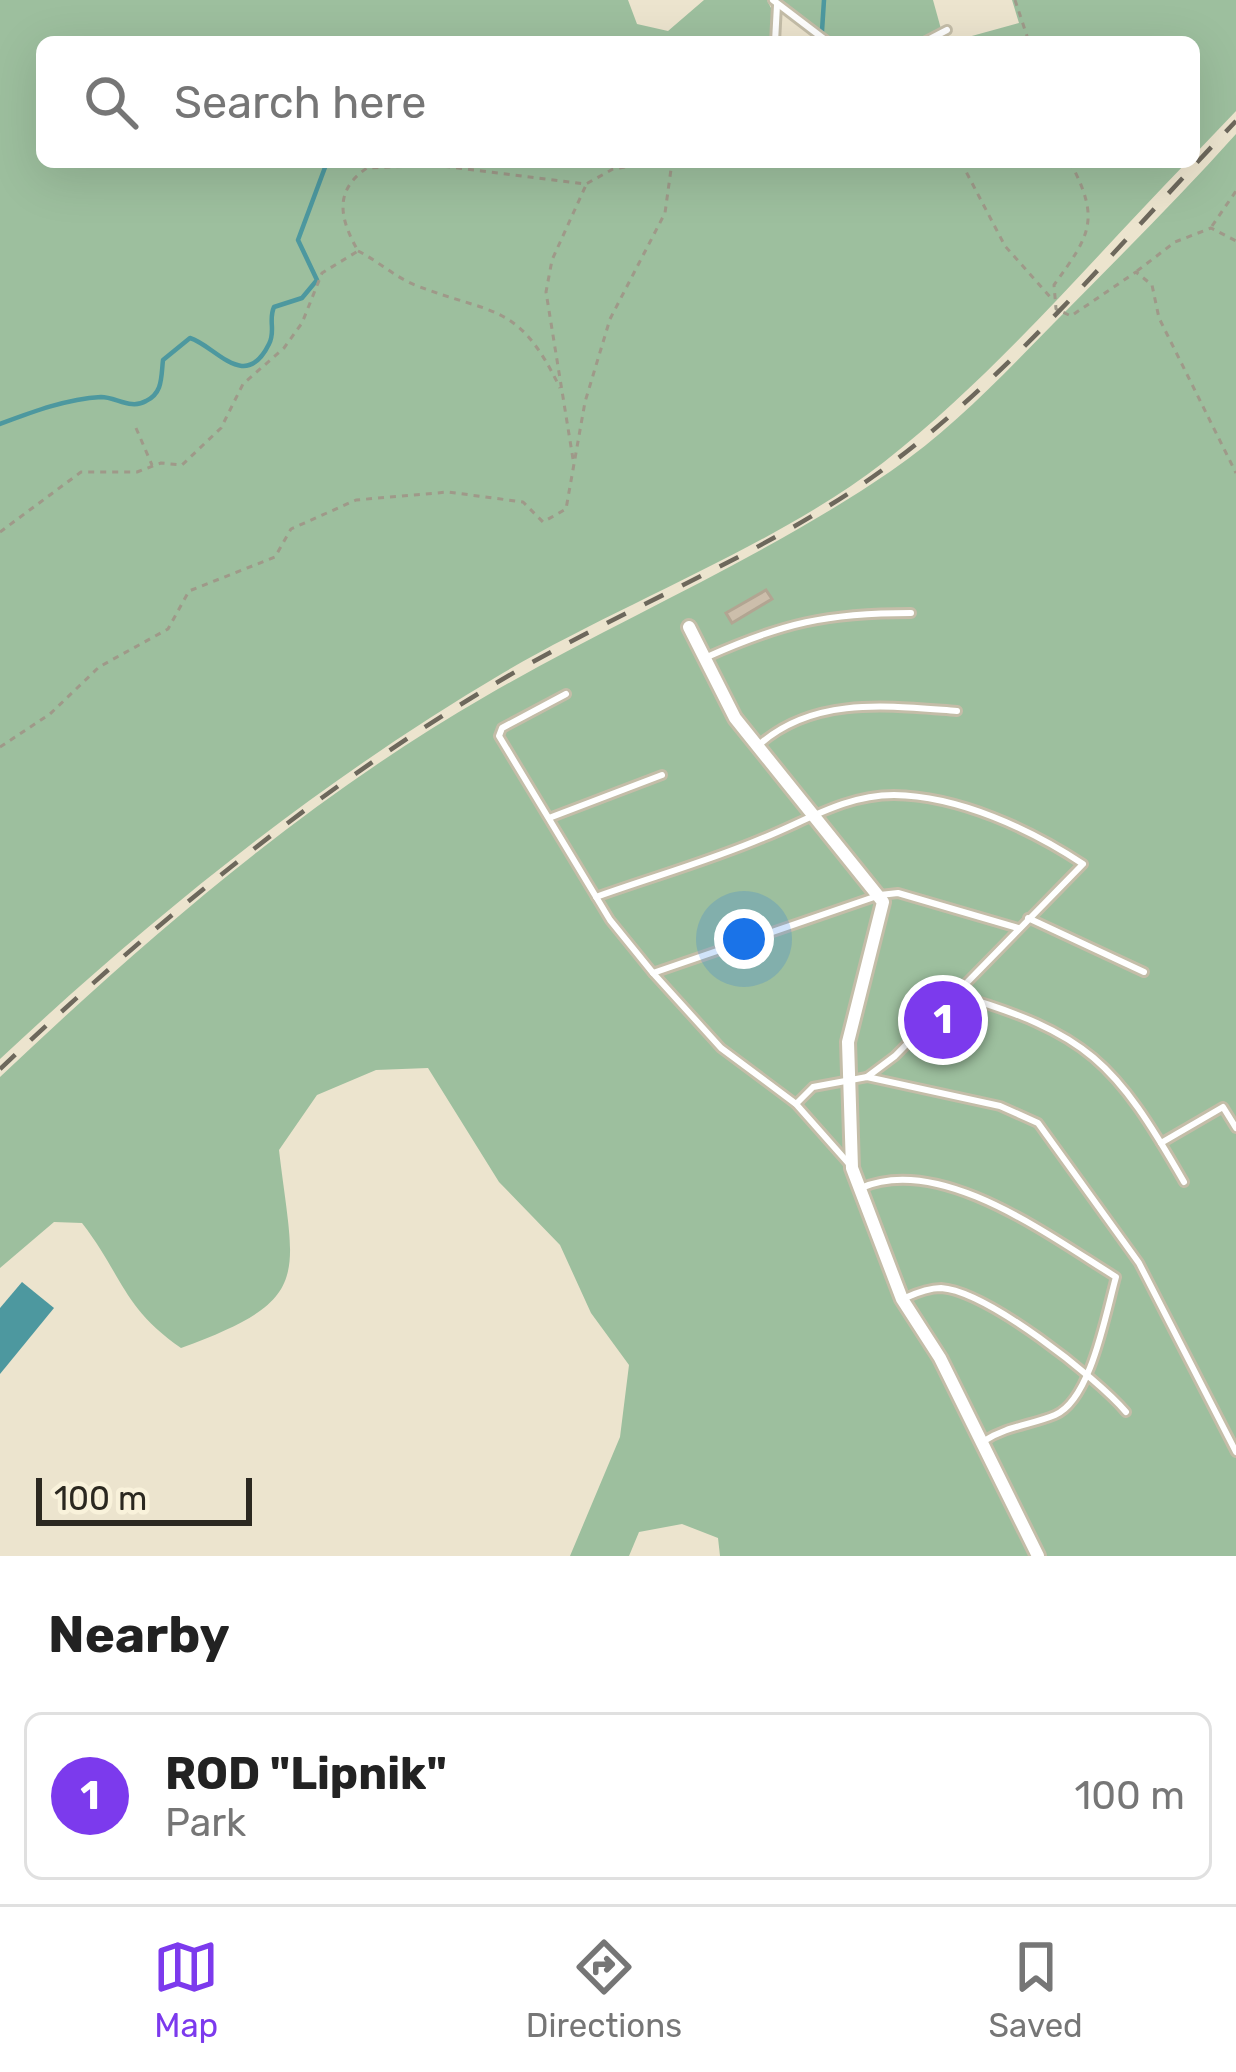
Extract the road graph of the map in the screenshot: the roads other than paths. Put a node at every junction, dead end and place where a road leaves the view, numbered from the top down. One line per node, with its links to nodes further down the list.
1 (775, 2): 3 (lane); 4 (lane)
2 (947, 29): 5 (lane)
3 (776, 36)
4 (820, 36)
5 (935, 36)
6 (911, 613): 8 (lane)
7 (689, 627): 8 (street)
8 (707, 657): 11 (street)
9 (566, 694): 14 (lane)
10 (957, 711): 11 (lane)
11 (760, 744): 13 (street)
12 (662, 775): 14 (lane)
13 (816, 813): 15 (street); 16 (lane); 17 (lane)
14 (549, 818): 16 (lane)
15 (880, 895): 18 (lane); 20 (lane); 23 (street)
16 (596, 897): 20 (lane)
17 (1028, 918): 18 (lane); 19 (lane)
18 (1018, 928): 21 (lane)
19 (1144, 972)
20 (653, 973): 24 (lane)
21 (954, 994): 22 (lane); 26 (lane)
22 (867, 1077): 23 (lane); 34 (lane)
23 (847, 1082): 24 (lane); 27 (street)
24 (796, 1104): 27 (lane)
25 (1236, 1128): 26 (lane)
26 (1161, 1142): 28 (lane)
27 (852, 1168): 29 (street)
28 (1184, 1182)
29 (861, 1188): 30 (street); 31 (lane)
30 (902, 1299): 31 (lane); 33 (street)
31 (1088, 1375): 32 (lane); 33 (lane)
32 (1126, 1412)
33 (982, 1442): 35 (street)
34 (1236, 1452)
35 (1038, 1556)

